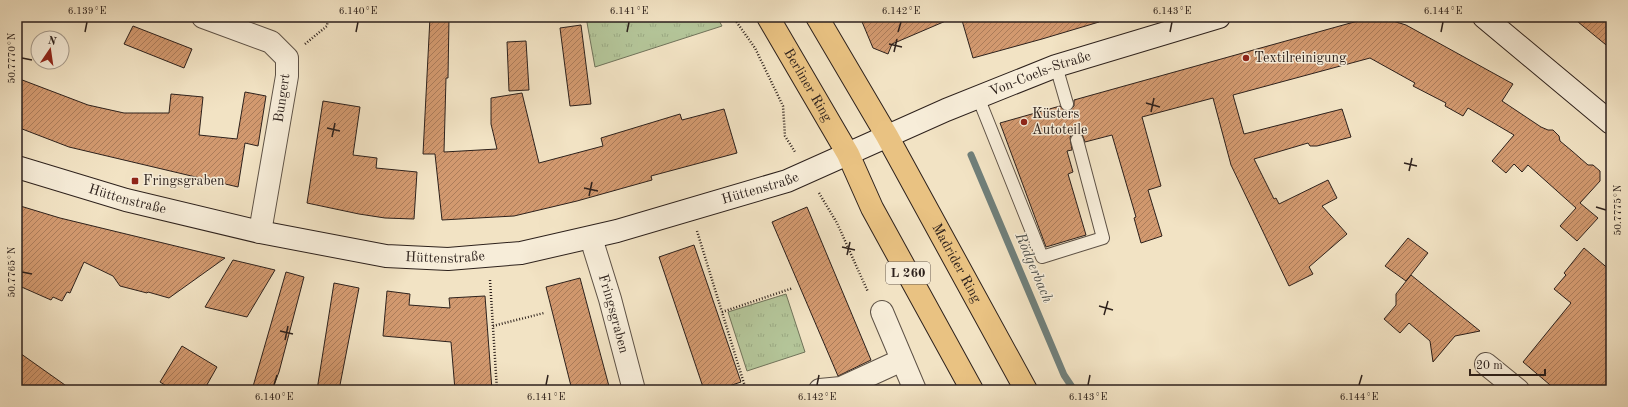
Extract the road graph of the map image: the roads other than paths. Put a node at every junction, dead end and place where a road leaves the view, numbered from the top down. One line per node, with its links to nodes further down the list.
1 (203, 17): 15 (street, Bungert)
2 (768, 17): 13 (main road, Berliner Ring / L 260)
3 (817, 17): 11 (main road)
4 (1219, 17): 6 (street, Von-Coels-Straße)
5 (1484, 17): 10 (street)
6 (1198, 20): 7 (street, Von-Coels-Straße)
7 (1056, 66): 8 (street, Von-Coels-Straße); 9 (lane)
8 (978, 97): 11 (street, Von-Coels-Straße); 12 (lane)
9 (1067, 104)
10 (1611, 123)
11 (887, 136): 13 (street, Von-Coels-Straße); 24 (main road, Madrider Ring)
12 (1076, 140)
13 (857, 150): 16 (street, Hüttenstraße); 23 (main road, L 260)
14 (17, 167): 15 (street, Hüttenstraße)
15 (260, 232): 16 (street, Hüttenstraße)
16 (591, 238): 20 (street, Fringsgraben)
17 (882, 312): 18 (street)
18 (902, 360): 21 (street); 22 (street)
19 (1486, 364): 25 (street)
20 (634, 390)
21 (820, 390)
22 (915, 390)
23 (972, 390)
24 (1026, 390)
25 (1518, 390)

